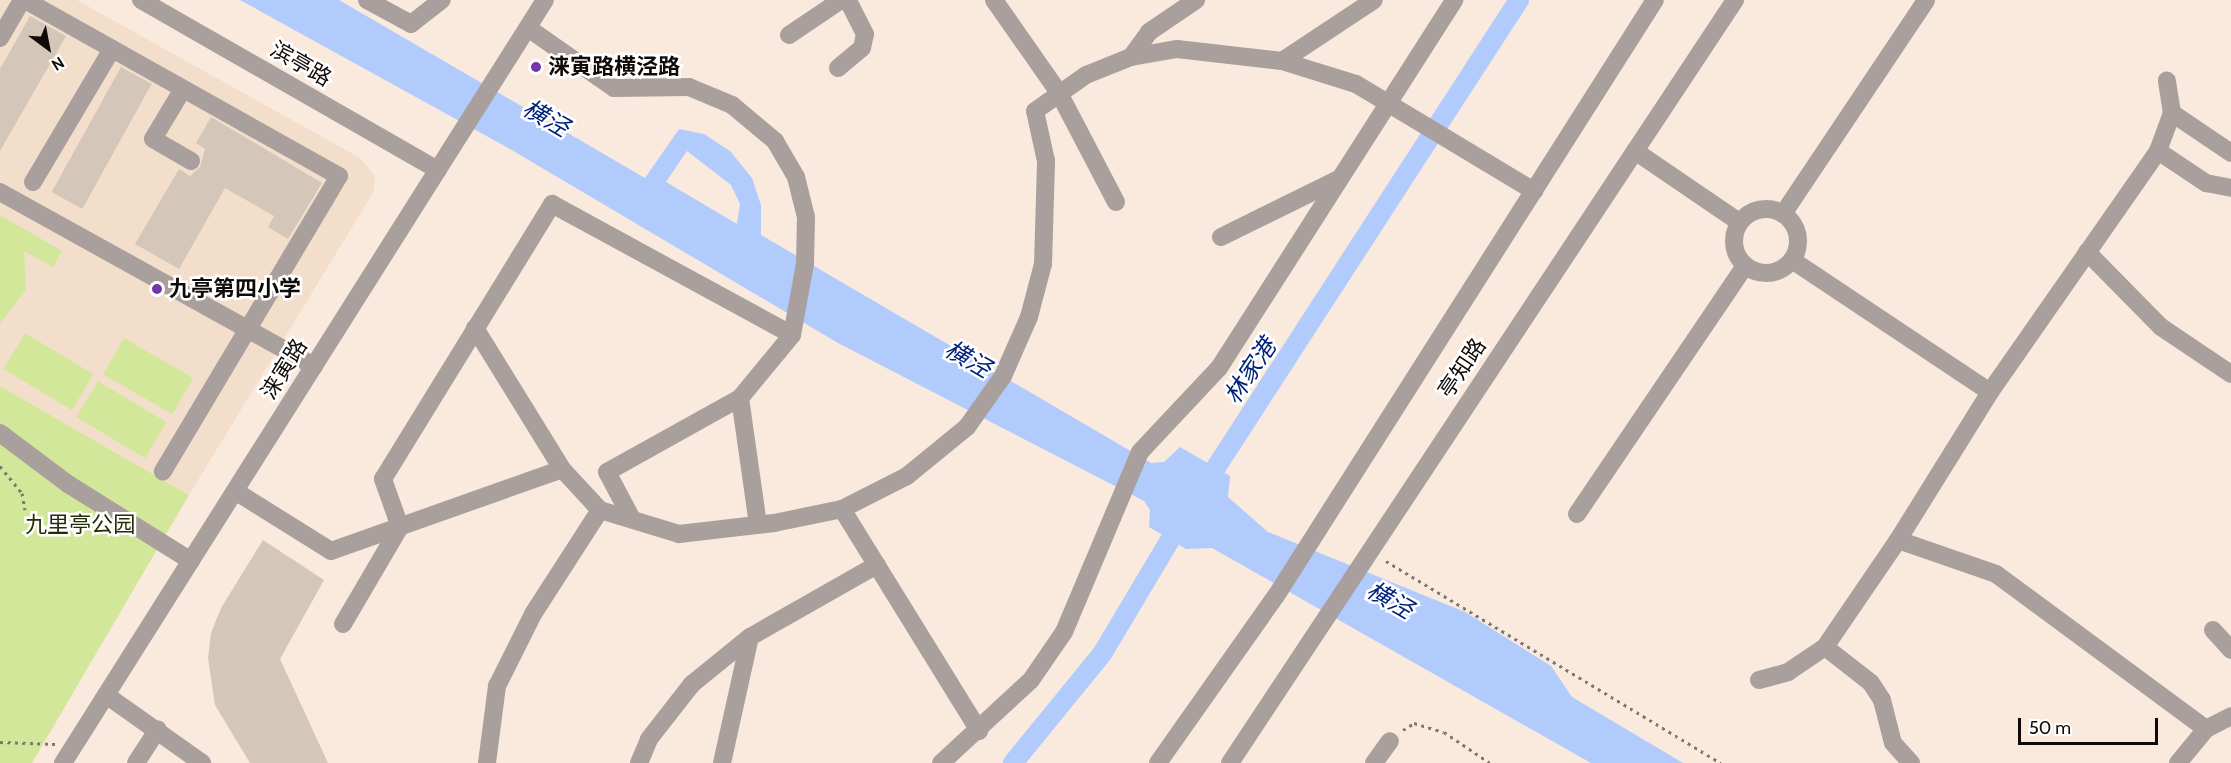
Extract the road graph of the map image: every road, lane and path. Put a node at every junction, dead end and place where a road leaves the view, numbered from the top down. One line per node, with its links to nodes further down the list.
1 (25, 0): 17 (street); 18 (street)
2 (141, 0): 31 (street, 滨亭路)
3 (367, 0): 4 (street)
4 (442, 0)
5 (545, 0): 15 (street, 涞寅路)
6 (841, 0): 16 (street)
7 (848, 0): 21 (street)
8 (994, 0): 24 (street)
9 (1196, 0): 19 (street)
10 (1374, 0): 20 (street)
11 (1454, 0): 25 (street)
12 (1656, 0): 35 (street)
13 (1735, 0): 27 (street, 亭知路)
14 (1926, 0): 38 (street)
15 (528, 27): 31 (street, 涞寅路); 46 (street)
16 (789, 35)
17 (0, 39)
18 (112, 49): 23 (street); 33 (street)
19 (1131, 57): 20 (street); 24 (street)
20 (1282, 61): 25 (street)
21 (838, 68)
22 (2167, 80): 26 (street)
23 (183, 88): 30 (street); 45 (street)
24 (1059, 93): 37 (street); 56 (street)
25 (1389, 102): 32 (street); 35 (street)
26 (2172, 113): 28 (street); 29 (street)
27 (1635, 150): 39 (street); 64 (street, 亭知路)
28 (2158, 151): 34 (street); 41 (street)
29 (2231, 153)
30 (191, 161)
31 (438, 170): 47 (street, 涞寅路)
32 (1341, 178): 40 (street); 77 (street)
33 (33, 182)
34 (2231, 188)
35 (1534, 191): 88 (street)
36 (0, 192): 45 (street)
37 (1116, 202)
38 (1783, 214): 39 (street); 42 (street)
39 (1739, 222): 43 (street)
40 (1221, 237)
41 (2087, 252): 48 (street); 49 (street)
42 (1792, 260): 43 (street); 49 (street)
43 (1745, 266): 59 (street)
44 (475, 328): 46 (street); 53 (street); 62 (street)
45 (247, 330): 47 (street); 54 (street)
46 (792, 335): 50 (street)
47 (314, 366): 55 (street, 涞寅路)
48 (2231, 375)
49 (1990, 392): 63 (street)
50 (740, 398): 60 (street); 61 (street)
51 (0, 433): 65 (street)
52 (0, 466): 57 (path)
53 (562, 469): 58 (street); 62 (street)
54 (163, 471)
55 (235, 491): 62 (street); 65 (street, 涞寅路)
56 (842, 509): 61 (street); 66 (street)
57 (25, 510)
58 (600, 510): 60 (street); 84 (street)
59 (1577, 514)
60 (632, 519): 61 (street)
61 (758, 525)
62 (400, 526): 67 (street)
63 (1898, 540): 70 (street); 76 (street)
64 (1369, 550): 89 (street, 亭知路); 92 (path)
65 (191, 561): 73 (street, 涞寅路)
66 (877, 565): 69 (street); 77 (street)
67 (344, 624)
68 (2213, 630): 71 (street)
69 (750, 638): 85 (street); 86 (street)
70 (1825, 647): 72 (street); 93 (street)
71 (2231, 650)
72 (1759, 680)
73 (106, 695): 75 (street); 80 (street, 涞寅路)
74 (2231, 716): 76 (street)
75 (158, 729): 82 (street); 83 (street)
76 (2206, 729): 94 (street)
77 (979, 731): 87 (street)
78 (1390, 741): 90 (street); 91 (path)
79 (0, 742): 80 (path)
80 (75, 745): 81 (street, 涞寅路)
81 (63, 763)
82 (136, 763)
83 (202, 763)
84 (487, 763)
85 (639, 763)
86 (722, 763)
87 (941, 763)
88 (1158, 763)
89 (1230, 763)
90 (1374, 763)
91 (1490, 763)
92 (1721, 763)
93 (1911, 763)
94 (2178, 763)

